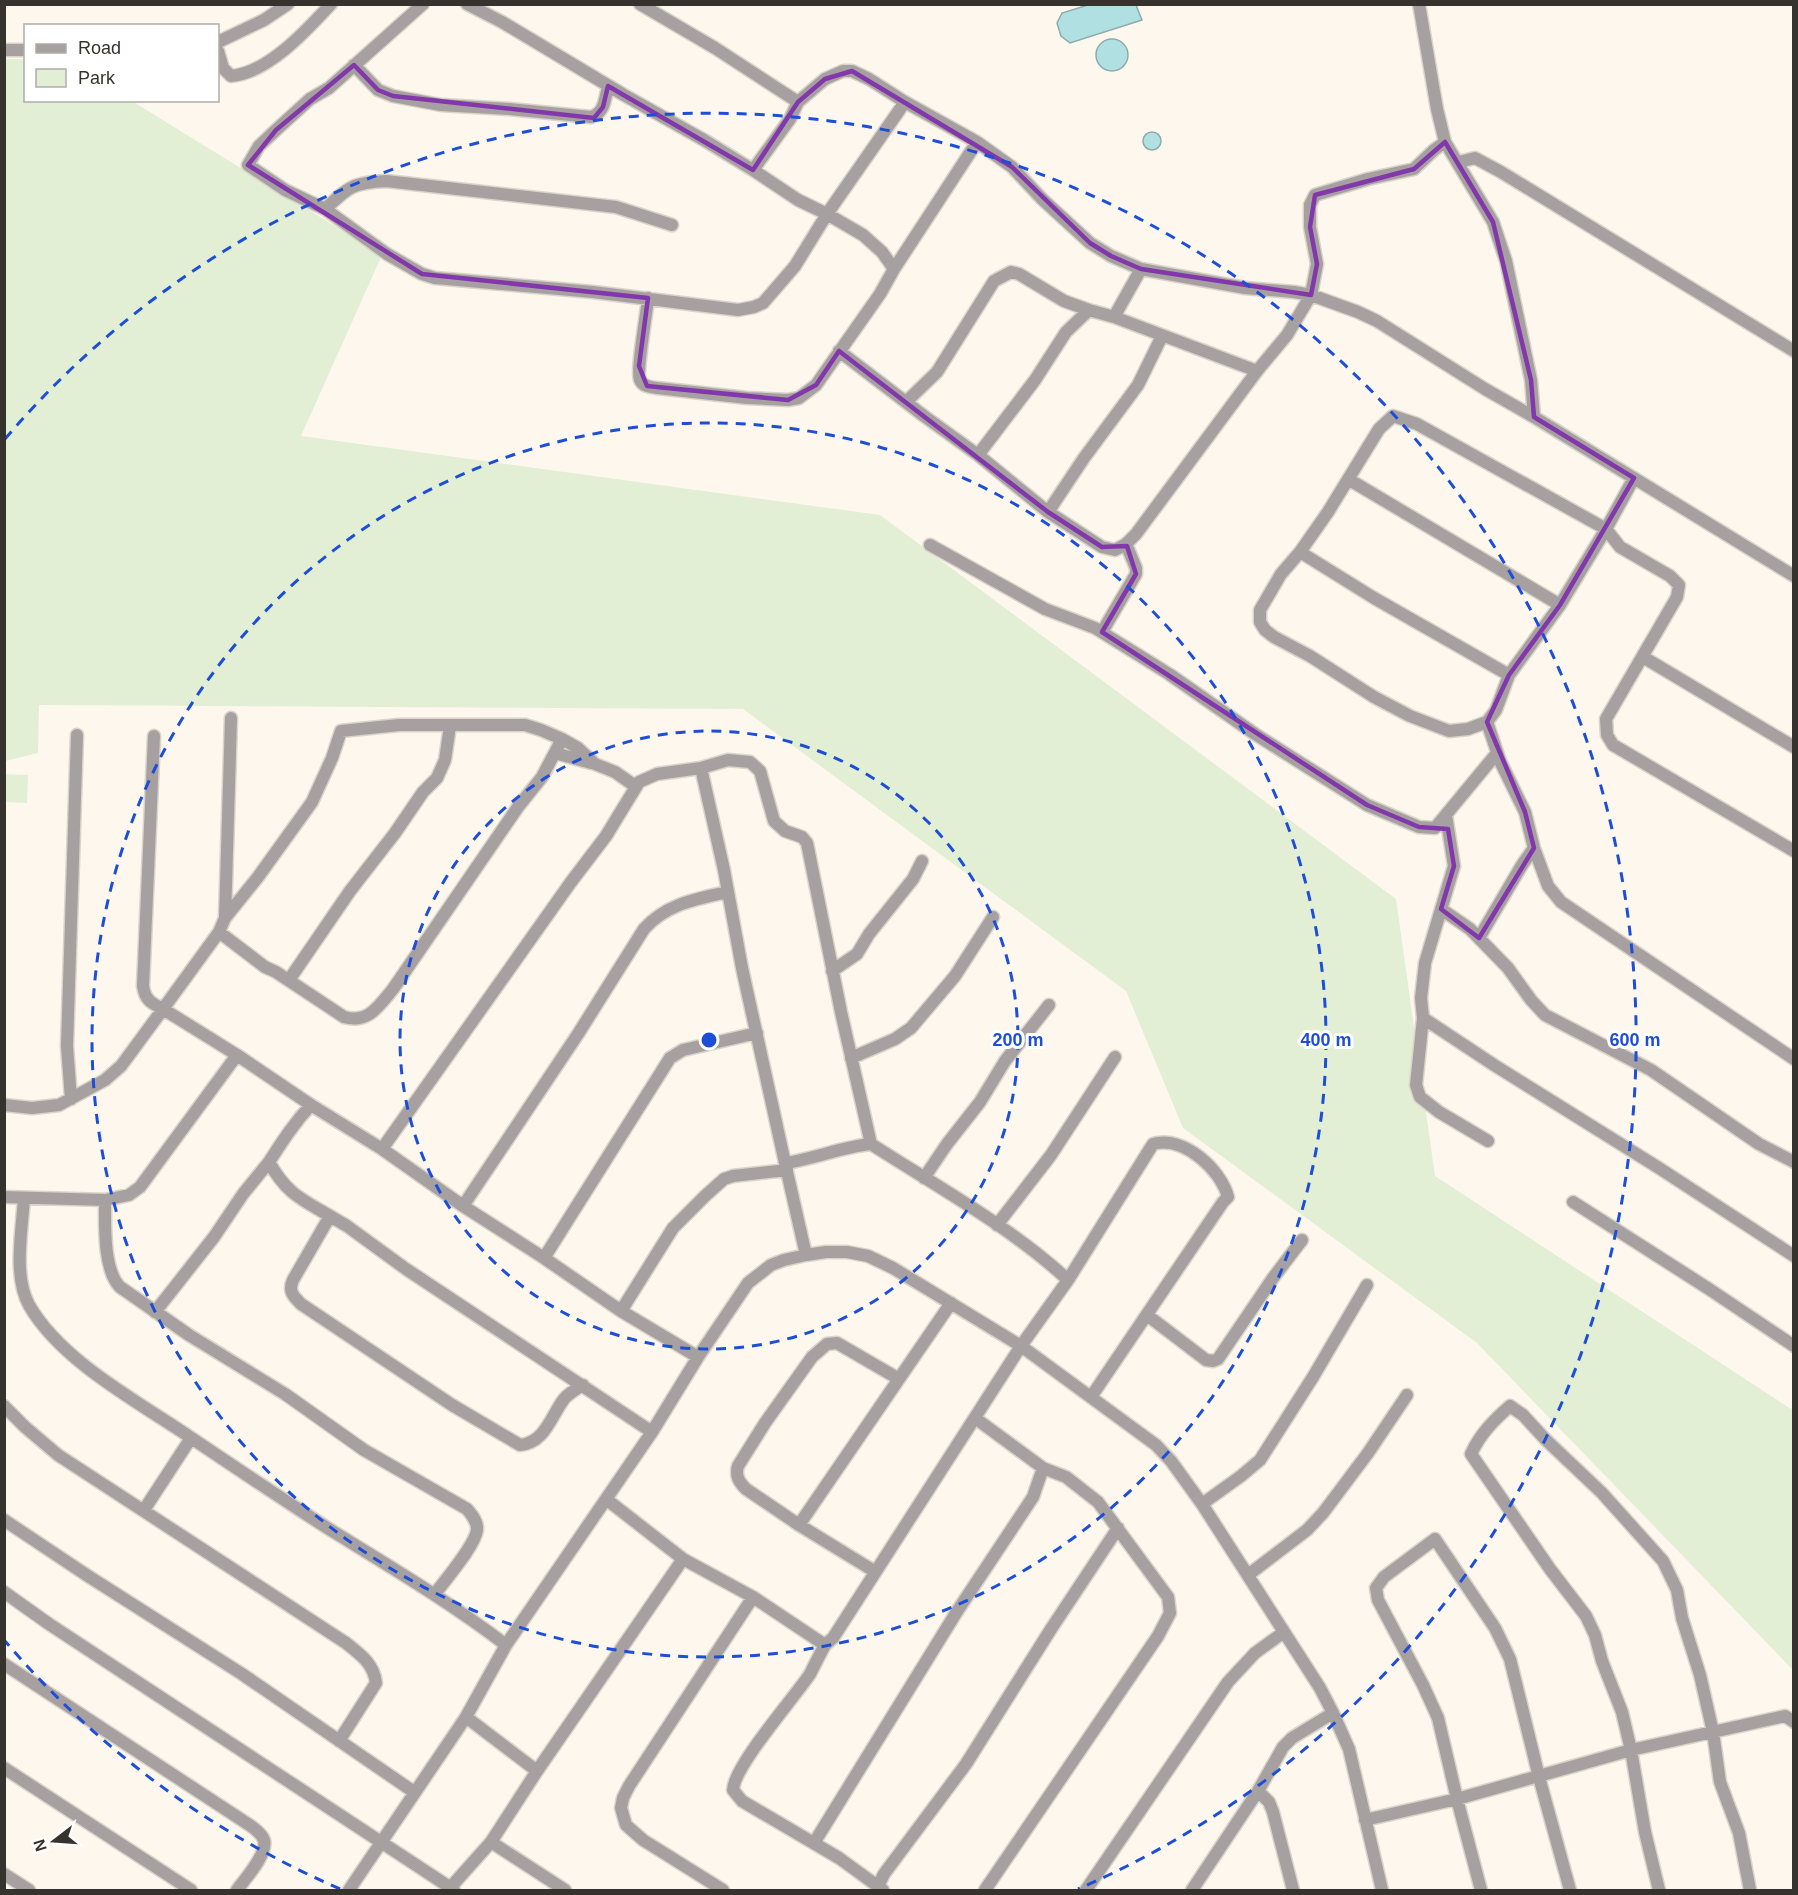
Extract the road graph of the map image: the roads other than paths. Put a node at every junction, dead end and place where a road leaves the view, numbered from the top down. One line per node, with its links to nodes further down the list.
1 (288, 4): 7 (street)
2 (331, 4): 10 (street)
3 (423, 4): 11 (street)
4 (467, 4): 12 (street)
5 (640, 4): 13 (street)
6 (1419, 4): 16 (street)
7 (219, 42)
8 (4, 50): 9 (street)
9 (24, 50)
10 (219, 54)
11 (354, 65): 12 (street); 19 (street)
12 (608, 86): 18 (street)
13 (798, 102): 14 (street); 18 (street)
14 (905, 102): 15 (street); 20 (street)
15 (977, 142): 22 (street); 23 (street)
16 (1445, 142): 17 (street); 24 (street)
17 (1459, 162): 30 (street); 33 (street)
18 (753, 170): 20 (street)
19 (325, 209): 21 (street); 25 (street)
20 (828, 214): 22 (street); 25 (street)
21 (672, 225)
22 (894, 269): 29 (street)
23 (1141, 269): 24 (street); 27 (street)
24 (1311, 295): 31 (street); 33 (street)
25 (648, 298): 29 (street)
26 (1089, 310): 27 (street); 32 (street); 34 (street)
27 (1114, 317): 28 (street)
28 (1162, 336): 31 (street); 37 (street)
29 (839, 351): 32 (street)
30 (1794, 351)
31 (1257, 371): 39 (street)
32 (906, 402): 34 (street)
33 (1534, 417): 35 (street)
34 (978, 455): 37 (street)
35 (1634, 478): 38 (street); 42 (street)
36 (1347, 479): 38 (street); 41 (street); 43 (street)
37 (1048, 512): 39 (street)
38 (1606, 530): 43 (street); 45 (street)
39 (1126, 544): 44 (street)
40 (930, 545): 44 (street)
41 (1300, 552): 46 (street); 48 (street)
42 (1794, 576)
43 (1560, 605): 46 (street)
44 (1102, 632): 59 (street)
45 (1643, 657): 53 (street); 61 (street)
46 (1509, 675): 48 (street)
47 (231, 718): 66 (street)
48 (1487, 722): 55 (street)
49 (450, 726): 52 (street); 66 (street); 70 (street)
50 (77, 735): 79 (street)
51 (154, 736): 72 (street)
52 (562, 739): 54 (street); 56 (street)
53 (1794, 747)
54 (555, 753): 56 (street); 70 (street)
55 (1497, 753): 59 (street); 60 (street)
56 (595, 764): 58 (street)
57 (700, 768): 58 (street); 63 (street); 69 (street)
58 (635, 786): 84 (street)
59 (1446, 815): 64 (street)
60 (1534, 848): 68 (street); 78 (street)
61 (1794, 851)
62 (922, 861): 69 (street)
63 (727, 891): 74 (street); 93 (street)
64 (1440, 909): 68 (street); 73 (street)
65 (993, 917): 77 (street)
66 (225, 918): 67 (street)
67 (219, 932): 70 (street); 72 (street)
68 (1479, 938): 86 (street)
69 (832, 971): 77 (street)
70 (289, 980)
71 (1049, 1005): 88 (street)
72 (163, 1009): 75 (street); 79 (street)
73 (1423, 1018): 82 (street); 98 (street)
74 (757, 1033): 87 (street); 99 (street)
75 (237, 1055): 81 (street); 91 (street)
76 (1115, 1057): 95 (street)
77 (852, 1058): 83 (street)
78 (1794, 1059)
79 (71, 1099): 80 (street)
80 (4, 1106)
81 (311, 1106): 84 (street); 85 (street)
82 (1488, 1141)
83 (871, 1144): 87 (street); 88 (street)
84 (382, 1149): 93 (street)
85 (269, 1162): 94 (street); 104 (street)
86 (1794, 1162)
87 (786, 1167): 97 (street); 103 (street)
88 (924, 1178): 95 (street)
89 (4, 1197): 90 (street)
90 (24, 1198): 91 (street); 116 (street)
91 (105, 1200): 104 (street)
92 (1573, 1202): 107 (street)
93 (463, 1206): 99 (street)
94 (330, 1216): 110 (street); 110 (street)
95 (997, 1225): 100 (street)
96 (1302, 1240): 105 (street)
97 (806, 1255): 102 (street); 108 (street)
98 (1794, 1256)
99 (544, 1258): 103 (street)
100 (1068, 1280): 105 (street); 106 (street)
101 (1367, 1285): 119 (street)
102 (951, 1303): 106 (street); 109 (street)
103 (621, 1311): 108 (street)
104 (155, 1312): 128 (street)
105 (1146, 1315): 112 (street)
106 (1021, 1346): 112 (street); 114 (street)
107 (1794, 1346)
108 (698, 1357): 115 (street)
109 (898, 1379): 122 (street); 122 (street)
110 (583, 1385): 115 (street)
111 (1407, 1395): 126 (street)
112 (1091, 1397): 119 (street)
113 (4, 1406): 120 (street)
114 (975, 1418): 117 (street); 125 (street)
115 (652, 1432): 118 (street)
116 (191, 1438): 120 (street); 128 (street)
117 (1043, 1468): 123 (street); 149 (street)
118 (606, 1499): 124 (street); 131 (street)
119 (1202, 1504): 126 (street)
120 (144, 1510): 138 (street)
121 (4, 1520): 138 (street)
122 (799, 1525): 125 (street)
123 (1118, 1528): 152 (street); 160 (street)
124 (683, 1559): 129 (street); 141 (street)
125 (874, 1571): 132 (street)
126 (1248, 1575): 130 (street)
127 (4, 1592): 147 (street)
128 (435, 1594): 131 (street)
129 (753, 1597): 132 (street); 159 (street)
130 (1284, 1632): 134 (street); 161 (street)
131 (506, 1645): 135 (street)
132 (825, 1645): 149 (street)
133 (4, 1664): 156 (street)
134 (1333, 1713): 143 (street); 146 (street)
135 (466, 1717): 141 (street); 144 (street)
136 (1794, 1722): 137 (street)
137 (1713, 1732): 139 (street); 139 (street); 168 (street)
138 (339, 1741): 144 (street)
139 (1631, 1750): 142 (street); 167 (street)
140 (4, 1768): 155 (street)
141 (537, 1771): 148 (street)
142 (1539, 1777): 145 (street); 145 (street); 166 (street)
143 (1258, 1791): 151 (street); 163 (street)
144 (414, 1792): 147 (street)
145 (1457, 1799): 146 (street); 165 (street)
146 (1365, 1820): 164 (street)
147 (382, 1842): 153 (street); 157 (street)
148 (490, 1842): 153 (street); 158 (street)
149 (814, 1843): 152 (street)
150 (4, 1874): 154 (street)
151 (1202, 1885): 162 (street)
152 (881, 1888)
153 (452, 1889)
154 (29, 1890)
155 (190, 1890)
156 (237, 1890)
157 (349, 1890)
158 (565, 1890)
159 (723, 1890)
160 (985, 1890)
161 (1086, 1890)
162 (1192, 1890)
163 (1293, 1890)
164 (1383, 1890)
165 (1481, 1890)
166 (1570, 1890)
167 (1659, 1890)
168 (1750, 1890)

